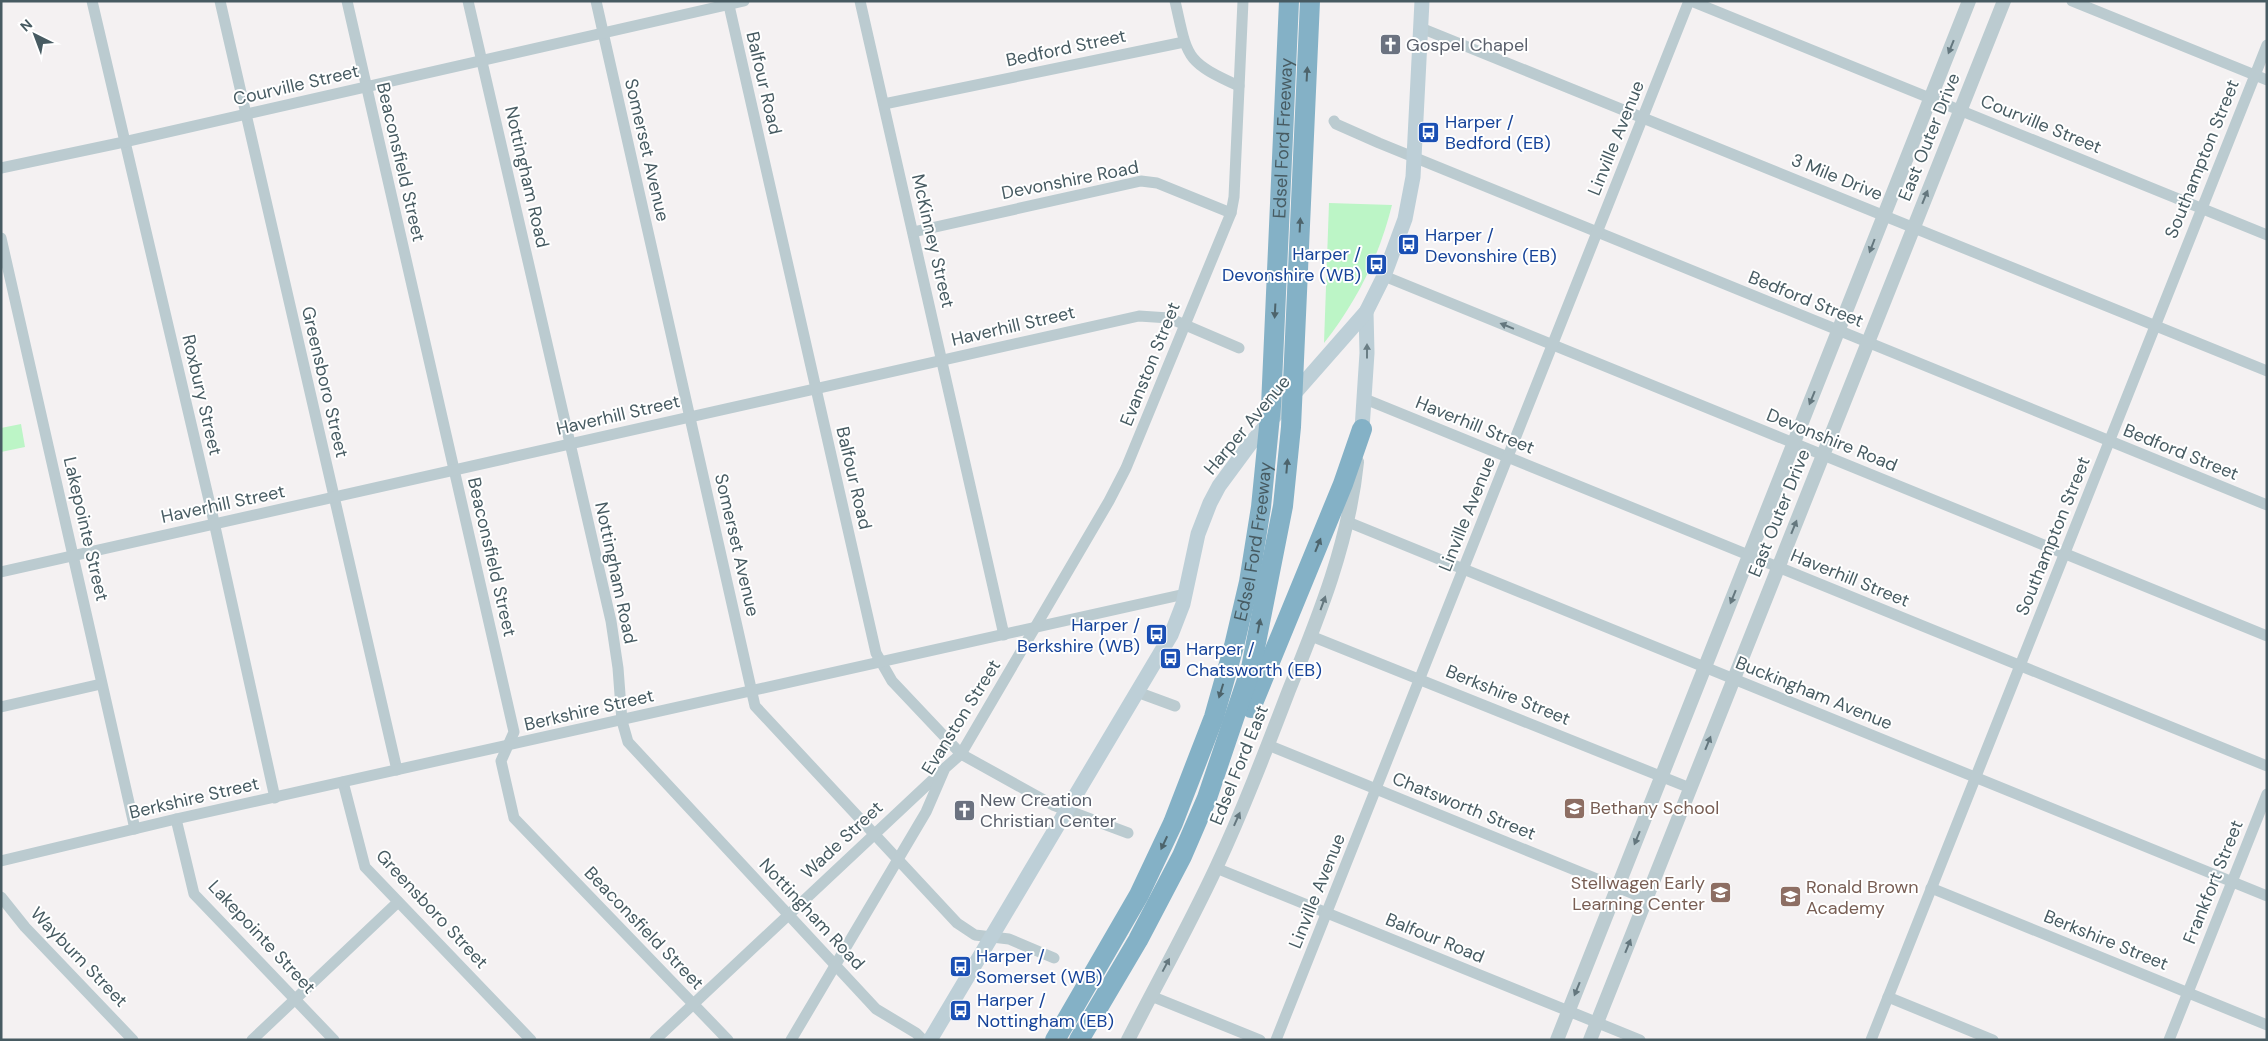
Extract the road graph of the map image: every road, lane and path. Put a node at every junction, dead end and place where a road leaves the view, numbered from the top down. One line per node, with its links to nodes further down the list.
1 (92, 1): 33 (street, Roxbury Street)
2 (220, 1): 30 (street, Greensboro Street)
3 (347, 1): 26 (street, Beaconsfield Street)
4 (468, 1): 22 (street, Nottingham Road)
5 (596, 1): 19 (street, Somerset Avenue)
6 (744, 1): 17 (street, Courville Street)
7 (860, 1): 28 (street, McKinney Street)
8 (1175, 1): 20 (street)
9 (1243, 1): 25 (street, Evanston Street)
10 (1289, 1): 141 (highway, Edsel Ford Freeway, one-way to 141)
11 (1310, 1): 103 (highway, Edsel Ford Freeway, one-way to 11)
12 (1422, 1): 18 (main road, Harper Avenue)
13 (1690, 1): 27 (street, Courville Street); 31 (street, Linville Avenue)
14 (1969, 1): 27 (street, East Outer Drive, one-way to 27)
15 (2004, 1): 29 (street, East Outer Drive)
16 (2072, 1): 23 (street)
17 (728, 3): 19 (street, Courville Street); 54 (street, Balfour Road)
18 (1421, 28): 31 (street, 3 Mile Drive); 34 (main road, Harper Avenue)
19 (603, 33): 22 (street, Courville Street); 56 (street, Somerset Avenue)
20 (1184, 42): 25 (street); 28 (street, Bedford Street)
21 (2267, 45): 23 (street, Southampton Street)
22 (482, 61): 26 (street, Courville Street); 60 (street, Nottingham Road)
23 (2255, 76): 24 (street); 36 (street, Southampton Street)
24 (2267, 80)
25 (1239, 86): 37 (street, Evanston Street)
26 (366, 87): 30 (street, Courville Street); 63 (street, Beaconsfield Street)
27 (1931, 98): 29 (street, Courville Street); 38 (street, East Outer Drive)
28 (884, 104): 40 (street, McKinney Street)
29 (1960, 110): 36 (street, Courville Street); 39 (street, East Outer Drive, one-way to 29)
30 (246, 114): 33 (street, Courville Street); 64 (street, Greensboro Street)
31 (1642, 117): 38 (street, 3 Mile Drive); 41 (street, Linville Avenue)
32 (1334, 120): 34 (street, Bedford Street)
33 (124, 142): 35 (street, Courville Street); 67 (street, Roxbury Street)
34 (1416, 157): 41 (street, Bedford Street); 44 (main road, Harper Avenue)
35 (1, 168)
36 (2202, 209): 42 (street, Courville Street); 47 (street, Southampton Street)
37 (1231, 213): 40 (street, Devonshire Road); 46 (street, Evanston Street)
38 (1884, 216): 39 (street, 3 Mile Drive); 48 (street, East Outer Drive, one-way to 48)
39 (1913, 228): 47 (street, 3 Mile Drive); 49 (street, East Outer Drive)
40 (913, 232): 52 (street, McKinney Street)
41 (1597, 232): 48 (street, Bedford Street); 50 (street, Linville Avenue)
42 (2267, 235)
43 (1, 238): 69 (street, Lakepointe Street)
44 (1384, 276): 45 (main road, Harper Avenue); 50 (street, Devonshire Road, one-way to 44)
45 (1366, 312): 55 (main road, Edsel Ford East, one-way to 45); 74 (main road, Harper Avenue)
46 (1185, 325): 51 (street, Haverhill Street); 52 (street, Haverhill Street); 75 (street, Evanston Street)
47 (2155, 326): 53 (street, 3 Mile Drive); 58 (street, Southampton Street)
48 (1839, 331): 49 (street, Bedford Street); 59 (street, East Outer Drive, one-way to 59)
49 (1867, 343): 58 (street, Bedford Street); 61 (street, East Outer Drive)
50 (1552, 345): 59 (street, Devonshire Road); 62 (street, Linville Avenue)
51 (1239, 348)
52 (942, 360): 54 (street, Haverhill Street); 76 (street, McKinney Street)
53 (2267, 371)
54 (816, 389): 56 (street, Haverhill Street); 79 (street, Balfour Road)
55 (1365, 399): 57 (main road, Edsel Ford East); 62 (street, Haverhill Street)
56 (690, 417): 60 (street, Haverhill Street); 85 (street, Somerset Avenue)
57 (1362, 429): 66 (street, Edsel Ford East); 103 (highway, one-way to 57)
58 (2109, 441): 65 (street, Bedford Street); 68 (street, Southampton Street)
59 (1794, 443): 61 (street, Devonshire Road); 70 (street, East Outer Drive)
60 (569, 444): 63 (street, Haverhill Street); 89 (street, Nottingham Road)
61 (1823, 455): 68 (street, Devonshire Road); 71 (street, East Outer Drive, one-way to 61)
62 (1508, 457): 70 (street, Haverhill Street); 72 (street, Linville Avenue)
63 (454, 470): 64 (street, Haverhill Street); 91 (street, Beaconsfield Street)
64 (334, 498): 67 (street, Haverhill Street); 95 (street, Greensboro Street)
65 (2267, 505)
66 (1348, 522): 72 (street, Buckingham Avenue); 77 (street, Edsel Ford East, one-way to 66)
67 (214, 524): 69 (street, Haverhill Street); 102 (street, Roxbury Street)
68 (2064, 553): 78 (street, Devonshire Road); 80 (street, Southampton Street)
69 (74, 555): 73 (street, Haverhill Street); 84 (street, Lakepointe Street)
70 (1750, 555): 71 (street, Haverhill Street); 81 (street, East Outer Drive, one-way to 81)
71 (1778, 567): 80 (street, Haverhill Street); 83 (street, East Outer Drive)
72 (1464, 569): 81 (street, Buckingham Avenue); 82 (street, Linville Avenue)
73 (1, 572)
74 (1185, 594): 75 (street, Berkshire Street); 86 (main road, Harper Avenue)
75 (1035, 628): 76 (street, Berkshire Street); 92 (street, Evanston Street)
76 (1004, 635): 79 (street, Berkshire Street)
77 (1311, 636): 82 (street, Berkshire Street); 90 (street, Edsel Ford East)
78 (2267, 636)
79 (881, 662): 85 (street, Berkshire Street); 92 (street, Balfour Road)
80 (2020, 666): 93 (street, Haverhill Street); 97 (street, Southampton Street)
81 (1705, 667): 83 (street, Buckingham Avenue); 96 (street, East Outer Drive)
82 (1421, 678): 96 (street, Berkshire Street); 100 (street, Linville Avenue)
83 (1734, 679): 97 (street, Buckingham Avenue); 99 (street, East Outer Drive, one-way to 83)
84 (101, 684): 88 (street); 106 (street, Lakepointe Street)
85 (753, 691): 89 (street, Berkshire Street); 108 (street, Somerset Avenue)
86 (1137, 692): 87 (street); 104 (main road, Harper Avenue)
87 (1175, 706)
88 (1, 707)
89 (622, 721): 91 (street, Berkshire Street); 120 (street, Nottingham Road)
90 (1268, 745): 100 (street, Chatsworth Street); 111 (street, Edsel Ford East, one-way to 90)
91 (507, 747): 95 (street, Berkshire Street); 128 (street, Beaconsfield Street)
92 (961, 754): 94 (street, Evanston Street); 104 (street, Balfour Road)
93 (2267, 766)
94 (945, 768): 108 (street, Wade Street); 109 (street, Evanston Street)
95 (397, 770): 98 (street, Berkshire Street)
96 (1662, 776): 99 (street, Berkshire Street); 113 (street, East Outer Drive, one-way to 113)
97 (1976, 778): 112 (street, Buckingham Avenue); 114 (street, Southampton Street)
98 (343, 782): 102 (street, Berkshire Street); 118 (street, Greensboro Street)
99 (1690, 788): 117 (street, East Outer Drive)
100 (1376, 789): 113 (street, Chatsworth Street); 119 (street, Linville Avenue)
101 (2267, 794): 112 (street, Frankfort Street)
102 (275, 798): 105 (street, Berkshire Street)
103 (1207, 798): 142 (highway, Edsel Ford Freeway)
104 (1068, 809): 107 (street, Balfour Road); 121 (main road, Harper Avenue)
105 (176, 819): 106 (street, Berkshire Street); 127 (street, Lakepointe Street)
106 (135, 829): 110 (street, Berkshire Street)
107 (1128, 833)
108 (874, 834): 109 (street, Somerset Avenue); 120 (street, Wade Street)
109 (898, 860): 121 (street, Somerset Avenue); 123 (street, Evanston Street)
110 (1, 862)
111 (1216, 868): 119 (street, Balfour Road); 125 (street, Edsel Ford East, one-way to 111)
112 (2232, 882): 115 (street, Buckingham Avenue); 124 (street, Frankfort Street)
113 (1618, 887): 117 (street, Chatsworth Street); 129 (street, East Outer Drive, one-way to 129)
114 (1931, 888): 124 (street, Berkshire Street); 126 (street, Southampton Street)
115 (2267, 896)
116 (1, 897): 132 (street, Wayburn Street)
117 (1646, 899): 130 (street, East Outer Drive, one-way to 117)
118 (398, 902): 127 (street); 135 (street, Greensboro Street)
119 (1327, 913): 129 (street, Balfour Road); 145 (street, Linville Avenue)
120 (788, 914): 123 (street, Nottingham Road); 128 (street, Wade Street)
121 (991, 938): 122 (street, Somerset Avenue); 140 (main road, Harper Avenue)
122 (1054, 958)
123 (835, 965): 138 (street, Evanston Street); 139 (street, Nottingham Road)
124 (2188, 992): 131 (street, Berkshire Street); 151 (street, Frankfort Street)
125 (1151, 996): 143 (street, Edsel Ford East); 144 (street)
126 (1888, 997): 149 (street, Southampton Street); 150 (street)
127 (295, 999): 133 (street); 134 (street, Lakepointe Street)
128 (693, 1003): 136 (street, Wade Street); 137 (street, Beaconsfield Street)
129 (1568, 1011): 130 (street, Balfour Road); 146 (street, East Outer Drive)
130 (1597, 1022): 147 (street, East Outer Drive); 148 (street, Balfour Road)
131 (2267, 1025)
132 (133, 1040)
133 (252, 1040)
134 (334, 1040)
135 (531, 1040)
136 (654, 1040)
137 (728, 1040)
138 (791, 1040)
139 (923, 1040)
140 (930, 1040)
141 (1055, 1040)
142 (1079, 1040)
143 (1128, 1040)
144 (1260, 1040)
145 (1276, 1040)
146 (1557, 1040)
147 (1590, 1040)
148 (1640, 1040)
149 (1871, 1040)
150 (1993, 1040)
151 (2169, 1040)

